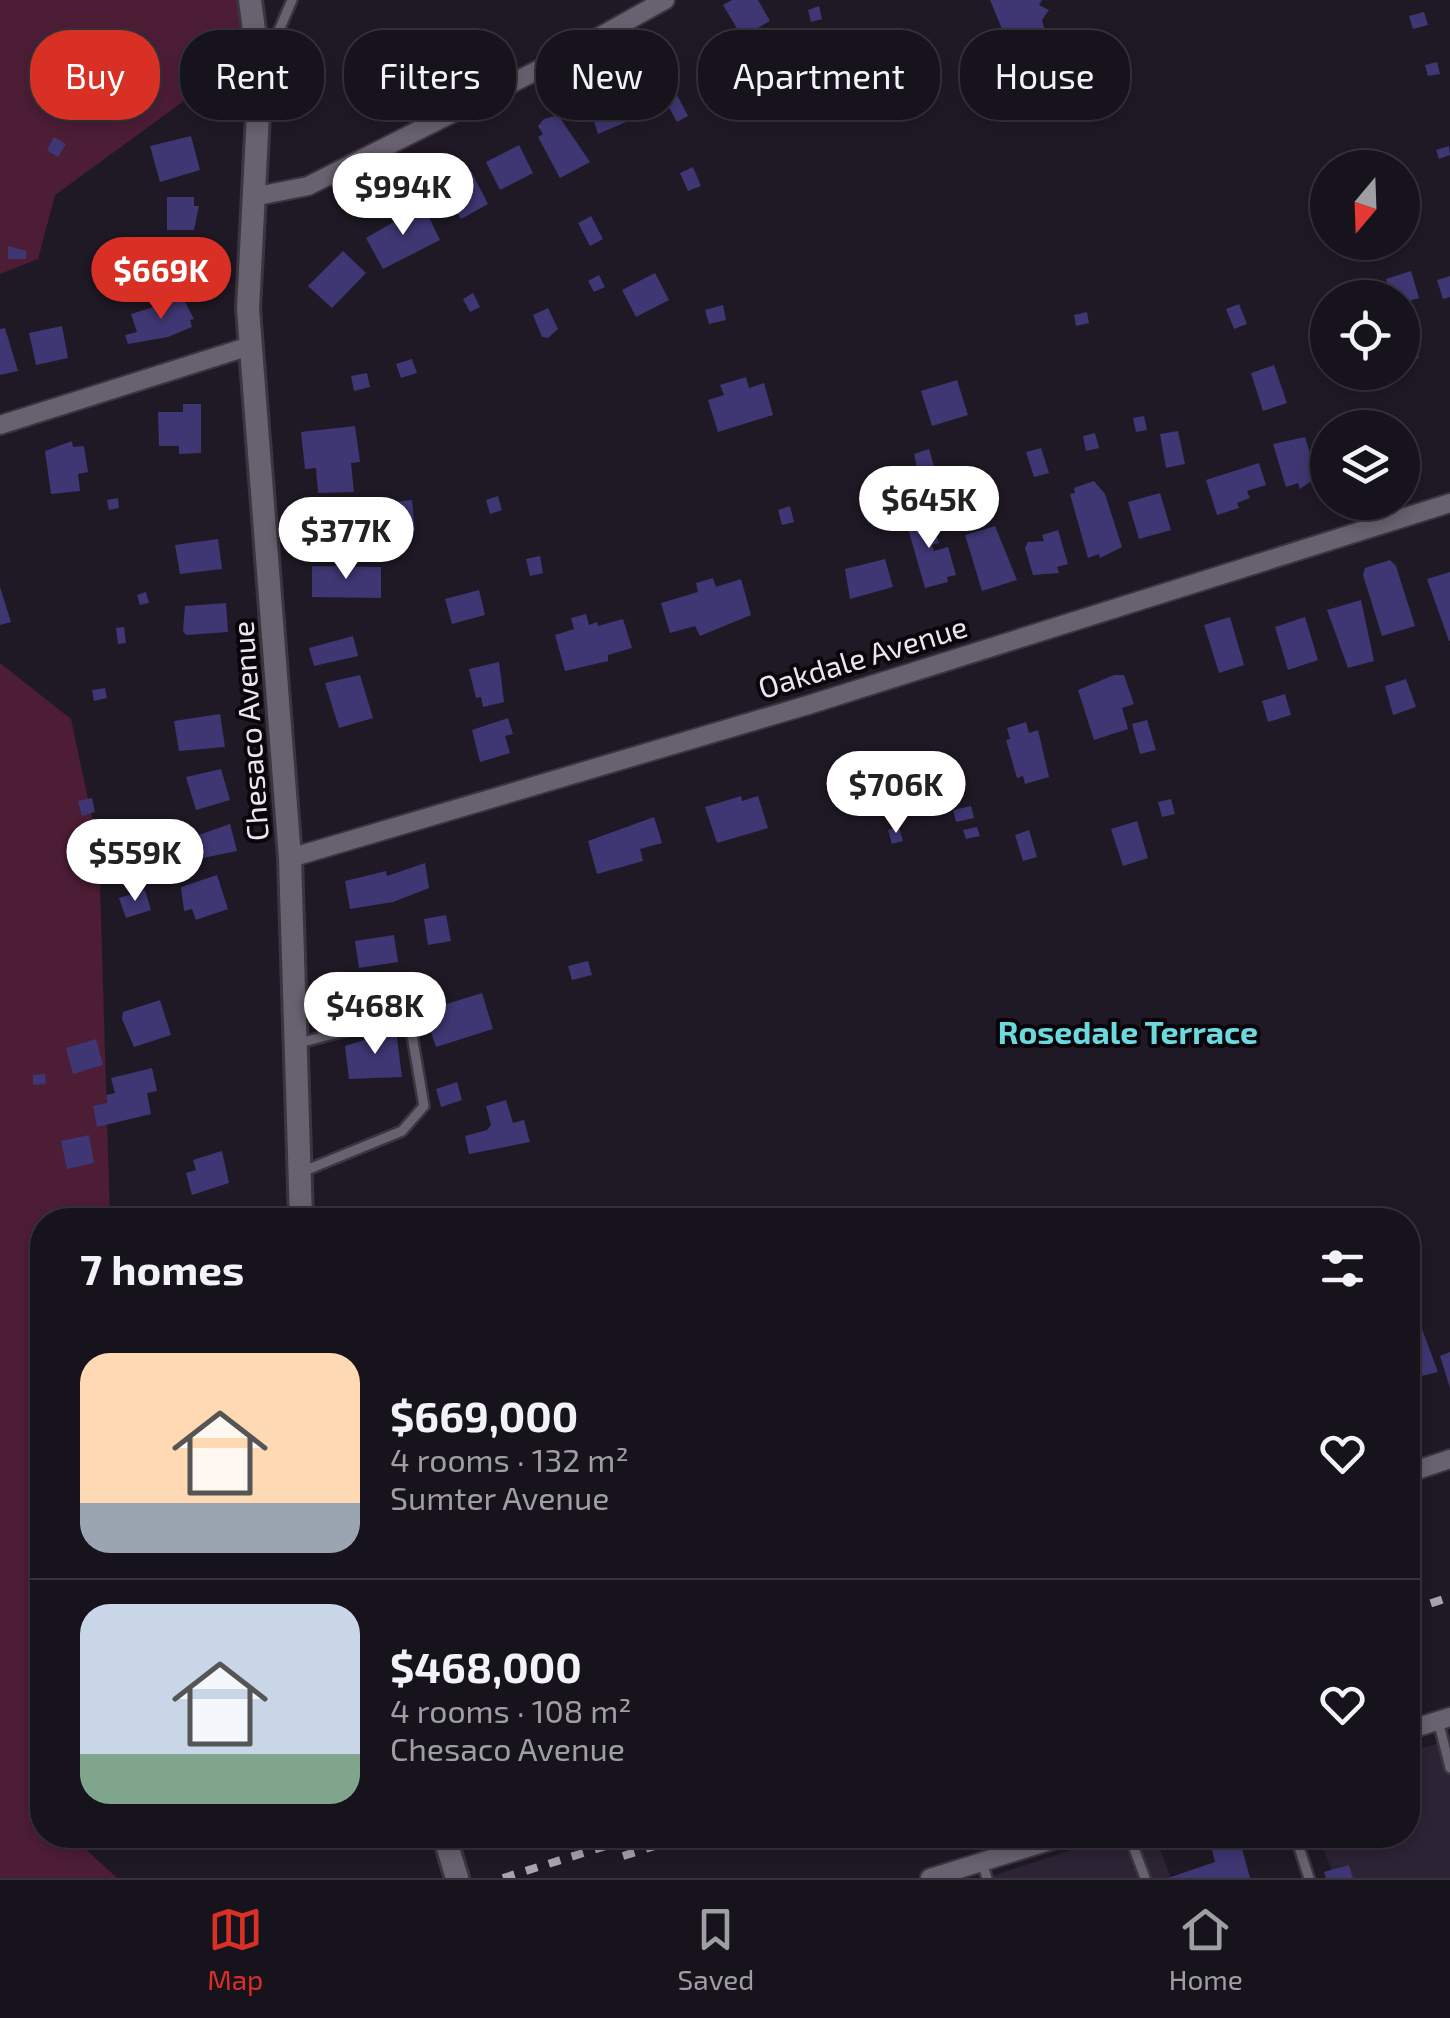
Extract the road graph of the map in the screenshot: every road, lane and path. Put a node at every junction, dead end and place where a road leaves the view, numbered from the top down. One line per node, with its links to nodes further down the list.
1 (250, 0): 4 (street, Chesaco Avenue)
2 (292, 0): 5 (lane)
3 (666, 0): 7 (street)
4 (254, 30)
5 (279, 30)
6 (257, 120): 7 (street, Chesaco Avenue)
7 (253, 197): 8 (street, Chesaco Avenue)
8 (250, 346): 9 (street); 11 (street, Chesaco Avenue)
9 (0, 425)
10 (1450, 503): 11 (street, Oakdale Avenue)
11 (290, 858): 12 (street, Chesaco Avenue)
12 (294, 1044): 13 (street, Chesaco Avenue); 13 (lane)
13 (297, 1174): 14 (street, Chesaco Avenue)
14 (300, 1208)
15 (1450, 1459): 16 (street)
16 (1420, 1468)
17 (1444, 1719): 18 (street); 19 (lane)
18 (1420, 1726)
19 (1450, 1768)
20 (448, 1848): 25 (street)
21 (1037, 1848): 24 (street)
22 (1134, 1848): 27 (lane)
23 (1299, 1848): 28 (lane)
24 (985, 1870): 26 (street)
25 (457, 1878)
26 (930, 1878)
27 (1145, 1878)
28 (1309, 1878)

